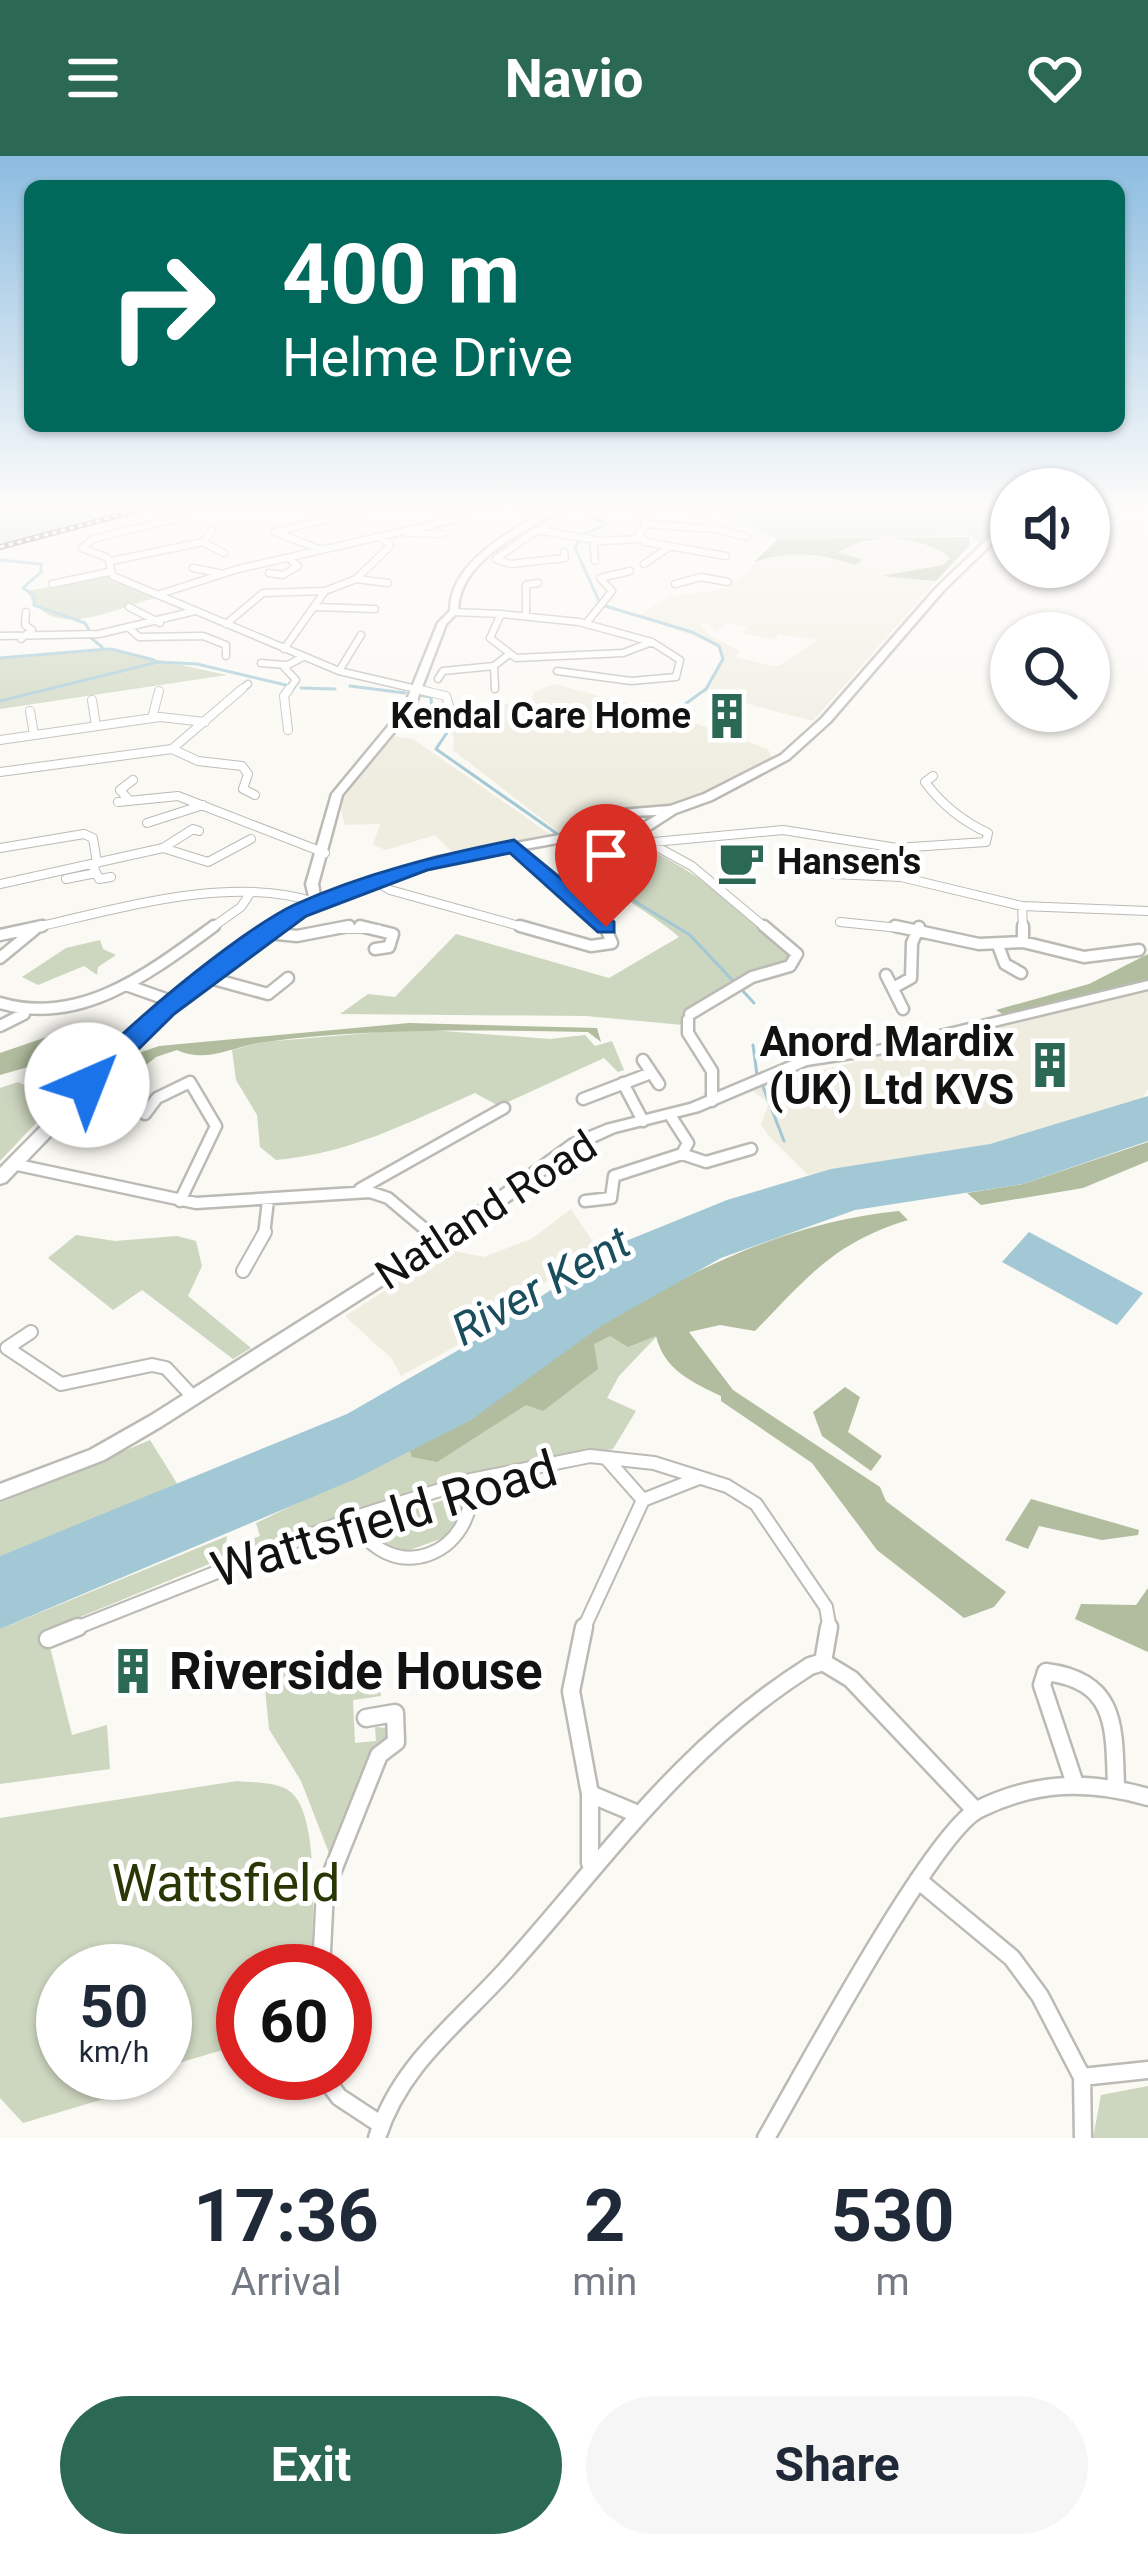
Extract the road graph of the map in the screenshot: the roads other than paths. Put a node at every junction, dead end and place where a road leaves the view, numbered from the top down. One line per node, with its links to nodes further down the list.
1 (171, 599): 11 (street)
2 (255, 599): 18 (street)
3 (321, 599): 9 (street)
4 (453, 599): 13 (main road)
5 (526, 599): 15 (street)
6 (608, 599): 16 (street)
7 (931, 599): 57 (main road)
8 (128, 607): 17 (street)
9 (316, 607): 10 (street); 25 (street)
10 (374, 609)
11 (195, 611): 17 (street); 18 (street)
12 (26, 612): 22 (street)
13 (454, 612): 14 (street); 35 (main road)
14 (501, 613): 15 (street); 26 (street)
15 (526, 613): 16 (street)
16 (588, 621): 23 (street)
17 (160, 623): 19 (street)
18 (226, 625): 25 (street)
19 (130, 629): 22 (street); 24 (street)
20 (361, 635): 31 (street)
21 (0, 636): 22 (street)
22 (21, 639)
23 (652, 642): 26 (street); 32 (street)
24 (240, 647)
25 (284, 649): 27 (street)
26 (508, 656): 30 (street)
27 (303, 657): 29 (street); 31 (street)
28 (261, 663): 29 (street)
29 (284, 665): 44 (street)
30 (494, 666): 33 (street); 36 (street)
31 (339, 671): 35 (street)
32 (557, 671)
33 (438, 679)
34 (248, 684): 42 (street)
35 (417, 689): 39 (street); 62 (main road)
36 (495, 689)
37 (160, 691): 41 (street)
38 (92, 700): 43 (street)
39 (449, 706)
40 (31, 711): 45 (street)
41 (152, 718): 42 (street); 43 (street)
42 (206, 722): 47 (street)
43 (96, 726): 45 (street)
44 (272, 727)
45 (34, 735): 46 (street)
46 (0, 740)
47 (172, 748): 48 (street); 53 (street)
48 (66, 760): 49 (street); 50 (street)
49 (0, 772)
50 (74, 773)
51 (933, 776): 57 (street)
52 (133, 780): 54 (street)
53 (255, 795)
54 (206, 804): 55 (street); 62 (street)
55 (147, 823)
56 (197, 828): 61 (street)
57 (644, 830): 59 (main road); 100 (street)
58 (250, 842): 61 (street)
59 (514, 846): 68 (main road); 68 (street)
60 (0, 848): 64 (street)
61 (163, 848): 64 (street)
62 (325, 853): 72 (main road)
63 (792, 858): 73 (street)
64 (95, 867): 65 (street); 66 (street); 67 (street)
65 (111, 877)
66 (23, 879): 69 (street); 71 (street)
67 (66, 879)
68 (374, 880): 72 (main road)
69 (0, 884)
70 (251, 892): 72 (street); 77 (street); 90 (street)
71 (27, 896)
72 (315, 902): 78 (main road)
73 (1022, 906): 74 (street); 80 (street)
74 (1148, 911)
75 (840, 922): 76 (street)
76 (920, 927): 81 (street); 91 (street)
77 (36, 928): 79 (street); 84 (street)
78 (268, 933): 82 (street); 87 (main road)
79 (0, 935)
80 (1023, 942): 81 (street); 83 (street)
81 (999, 948): 85 (street)
82 (375, 949)
83 (1139, 950)
84 (0, 958)
85 (1021, 974)
86 (886, 975): 91 (street)
87 (206, 977): 88 (street); 92 (main road)
88 (288, 979)
89 (1148, 985): 100 (main road, Natland Road)
90 (126, 986): 92 (street); 95 (street)
91 (892, 988): 94 (street)
92 (165, 1000): 107 (main road)
93 (0, 1003): 95 (street)
94 (903, 1009)
95 (24, 1014): 96 (street)
96 (0, 1027)
97 (643, 1060): 98 (street)
98 (623, 1083): 99 (street); 104 (street)
99 (583, 1099)
100 (712, 1101): 103 (main road, Natland Road)
101 (504, 1108): 108 (street)
102 (145, 1114): 109 (street)
103 (670, 1115): 104 (main road, Natland Road); 106 (street)
104 (643, 1121): 112 (main road, Natland Road)
105 (751, 1148): 106 (street)
106 (682, 1154): 111 (street)
107 (6, 1171): 109 (street)
108 (357, 1190): 110 (street); 112 (street)
109 (180, 1201): 110 (street)
110 (268, 1201): 113 (street)
111 (585, 1201)
112 (440, 1242): 115 (main road, Natland Road)
113 (243, 1270)
114 (31, 1332): 115 (street)
115 (194, 1398): 119 (main road, Natland Road)
116 (606, 1458): 117 (street, Wattsfield Road); 118 (street, Wattsfield Road); 120 (street)
117 (703, 1477): 120 (street); 123 (street, Wattsfield Road)
118 (471, 1480): 121 (street, Wattsfield Road); 121 (street)
119 (0, 1492)
120 (643, 1500): 127 (street)
121 (353, 1518): 122 (street, Wattsfield Road)
122 (48, 1639)
123 (823, 1662): 129 (street); 130 (street)
124 (366, 1718): 133 (street)
125 (1075, 1784): 126 (street); 126 (street); 129 (street)
126 (1116, 1788): 128 (street)
127 (590, 1794): 130 (street); 131 (street)
128 (1148, 1797)
129 (975, 1810): 132 (street)
130 (633, 1812): 131 (street)
131 (590, 1864): 137 (street)
132 (918, 1880): 135 (street); 138 (street)
133 (322, 1944)
134 (1148, 2070): 135 (street)
135 (1082, 2077): 139 (street)
136 (342, 2100): 137 (street)
137 (378, 2131)
138 (766, 2138)
139 (1083, 2138)

